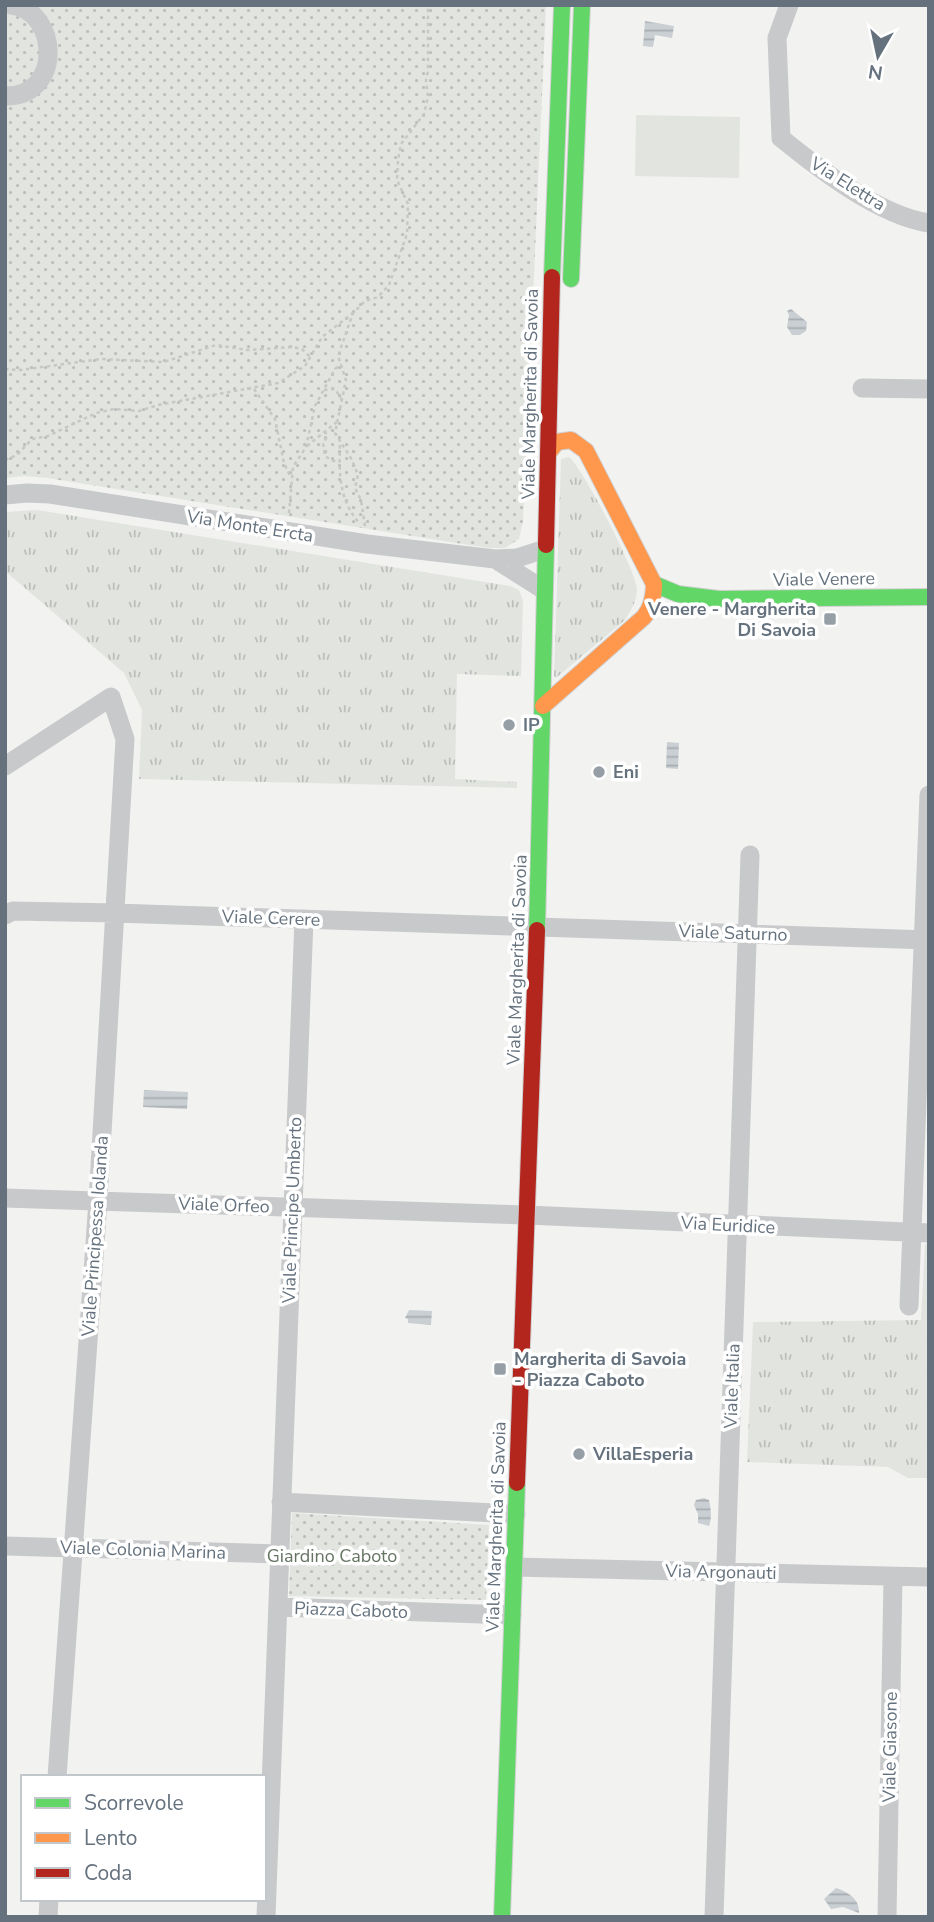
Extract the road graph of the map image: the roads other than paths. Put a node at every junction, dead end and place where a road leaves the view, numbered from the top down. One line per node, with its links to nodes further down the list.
1 (11, 5): 5 (street)
2 (562, 5): 10 (street, Viale Margherita di Savoia)
3 (582, 5): 7 (street)
4 (789, 5): 6 (street, Via Elettra)
5 (5, 96)
6 (929, 223)
7 (570, 295)
8 (862, 388): 9 (street)
9 (929, 389)
10 (549, 452): 12 (street, Viale Margherita di Savoia); 14 (street)
11 (5, 495): 13 (street, Via Monte Ercta)
12 (545, 549): 13 (street); 15 (street, Viale Margherita di Savoia)
13 (495, 559): 15 (street)
14 (654, 584): 17 (street); 18 (street)
15 (544, 590): 19 (street, Viale Margherita di Savoia)
16 (929, 597): 17 (street, Viale Venere)
17 (719, 599): 18 (street)
18 (644, 617): 20 (street)
19 (542, 684): 20 (street); 21 (street, Viale Margherita di Savoia)
20 (560, 692): 21 (street)
21 (543, 706): 28 (street, Viale Margherita di Savoia)
22 (5, 766): 25 (street, Viale Principessa Iolanda)
23 (929, 795): 30 (street)
24 (750, 855): 29 (street, Viale Italia)
25 (117, 913): 26 (street, Viale Cerere); 27 (street, Viale Cerere); 32 (street, Viale Principessa Iolanda)
26 (5, 915)
27 (304, 919): 28 (street, Viale Cerere); 33 (street, Viale Principe Umberto)
28 (537, 928): 29 (street, Viale Saturno); 34 (street, Viale Margherita di Savoia)
29 (747, 933): 30 (street, Viale Saturno); 35 (street, Viale Italia)
30 (926, 940): 36 (street)
31 (5, 1198): 32 (street, Viale Orfeo)
32 (98, 1200): 33 (street, Viale Orfeo); 41 (street, Viale Principessa Iolanda)
33 (292, 1208): 34 (street, Viale Orfeo); 38 (street, Viale Principe Umberto)
34 (527, 1215): 35 (street, Via Euridice); 39 (street, Viale Margherita di Savoia)
35 (737, 1226): 36 (street, Via Euridice); 44 (street, Viale Italia)
36 (920, 1232): 37 (street)
37 (909, 1306)
38 (281, 1502): 39 (street); 42 (street, Piazza Caboto)
39 (516, 1514): 43 (street, Viale Margherita di Savoia)
40 (5, 1546): 41 (street, Viale Colonia Marina)
41 (72, 1548): 42 (street, Viale Colonia Marina); 49 (street, Viale Principessa Iolanda)
42 (280, 1554): 47 (street, Piazza Caboto)
43 (514, 1566): 44 (street, Via Argonauti); 48 (street, Viale Margherita di Savoia)
44 (726, 1572): 45 (street, Via Argonauti); 52 (street, Viale Italia)
45 (893, 1577): 46 (street, Via Argonauti); 53 (street, Viale Giasone)
46 (929, 1577)
47 (278, 1607): 48 (street, Piazza Caboto); 50 (street)
48 (512, 1615): 51 (street, Viale Margherita di Savoia)
49 (57, 1775)
50 (266, 1917)
51 (502, 1917)
52 (714, 1917)
53 (887, 1917)

